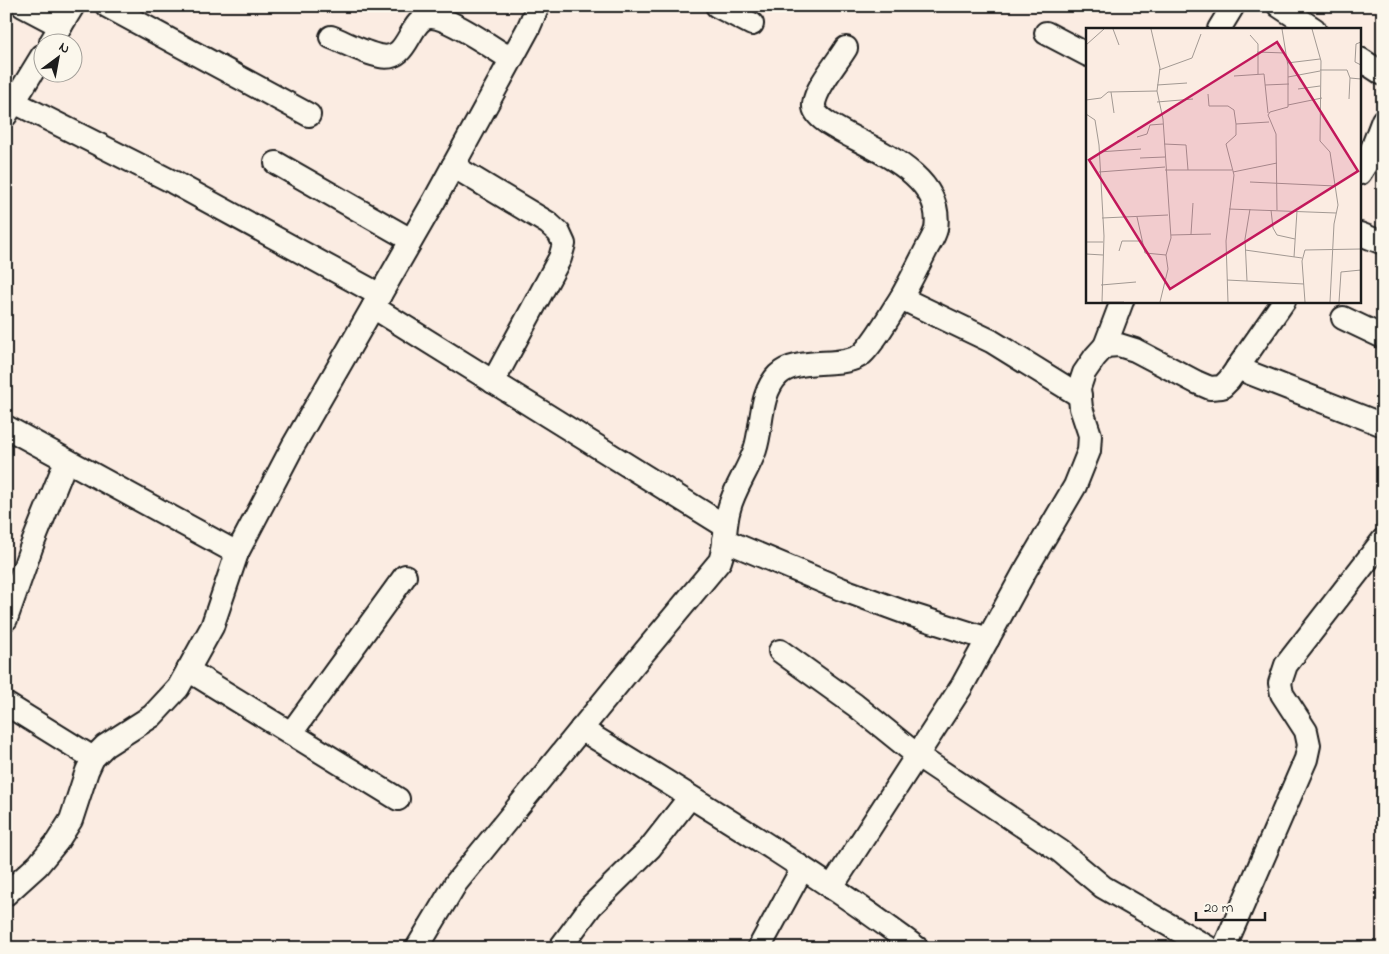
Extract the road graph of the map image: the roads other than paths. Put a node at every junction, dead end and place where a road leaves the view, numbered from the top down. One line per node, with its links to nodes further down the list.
1 (23, 6): 11 (street)
2 (74, 6): 12 (street)
3 (107, 6): 22 (street)
4 (538, 6): 17 (street)
5 (717, 6): 8 (street)
6 (1233, 6): 9 (street)
7 (1279, 6): 10 (street)
8 (752, 24)
9 (1221, 28)
10 (1312, 28)
11 (54, 32)
12 (57, 32)
13 (1046, 33): 16 (street)
14 (331, 37): 17 (street)
15 (846, 48): 31 (street)
16 (1086, 54)
17 (511, 59): 26 (street)
18 (1362, 60): 20 (street)
19 (32, 72): 21 (street)
20 (1383, 74)
21 (10, 108): 32 (street)
22 (309, 115)
23 (1383, 120): 24 (street)
24 (1378, 147): 27 (street)
25 (276, 163): 29 (street)
26 (453, 166): 29 (street); 39 (street)
27 (1362, 170)
28 (1362, 235): 30 (street)
29 (411, 240): 32 (street)
30 (1383, 244)
31 (901, 298): 40 (street); 44 (street)
32 (377, 301): 39 (street); 46 (street)
33 (1122, 302): 37 (street)
34 (1283, 302): 38 (street)
35 (1343, 318): 36 (street)
36 (1383, 337)
37 (1105, 346): 38 (street); 40 (street)
38 (1237, 368): 41 (street)
39 (493, 382): 44 (street)
40 (1080, 396): 49 (street)
41 (1383, 426)
42 (6, 427): 43 (street)
43 (66, 461): 46 (street); 48 (street)
44 (725, 533): 49 (street); 53 (street)
45 (1383, 540): 67 (street)
46 (238, 553): 51 (street)
47 (405, 576): 54 (street)
48 (8, 608)
49 (988, 639): 55 (street)
50 (780, 651): 55 (street)
51 (188, 670): 54 (street); 56 (street)
52 (6, 704): 56 (street)
53 (581, 729): 57 (street); 62 (street)
54 (291, 733): 58 (street)
55 (918, 756): 60 (street); 66 (street)
56 (94, 758): 61 (street)
57 (690, 797): 59 (street); 63 (street)
58 (398, 799)
59 (802, 869): 60 (street); 64 (street)
60 (831, 888): 65 (street)
61 (6, 894)
62 (417, 948)
63 (560, 948)
64 (759, 948)
65 (917, 948)
66 (1209, 948)
67 (1224, 948)

